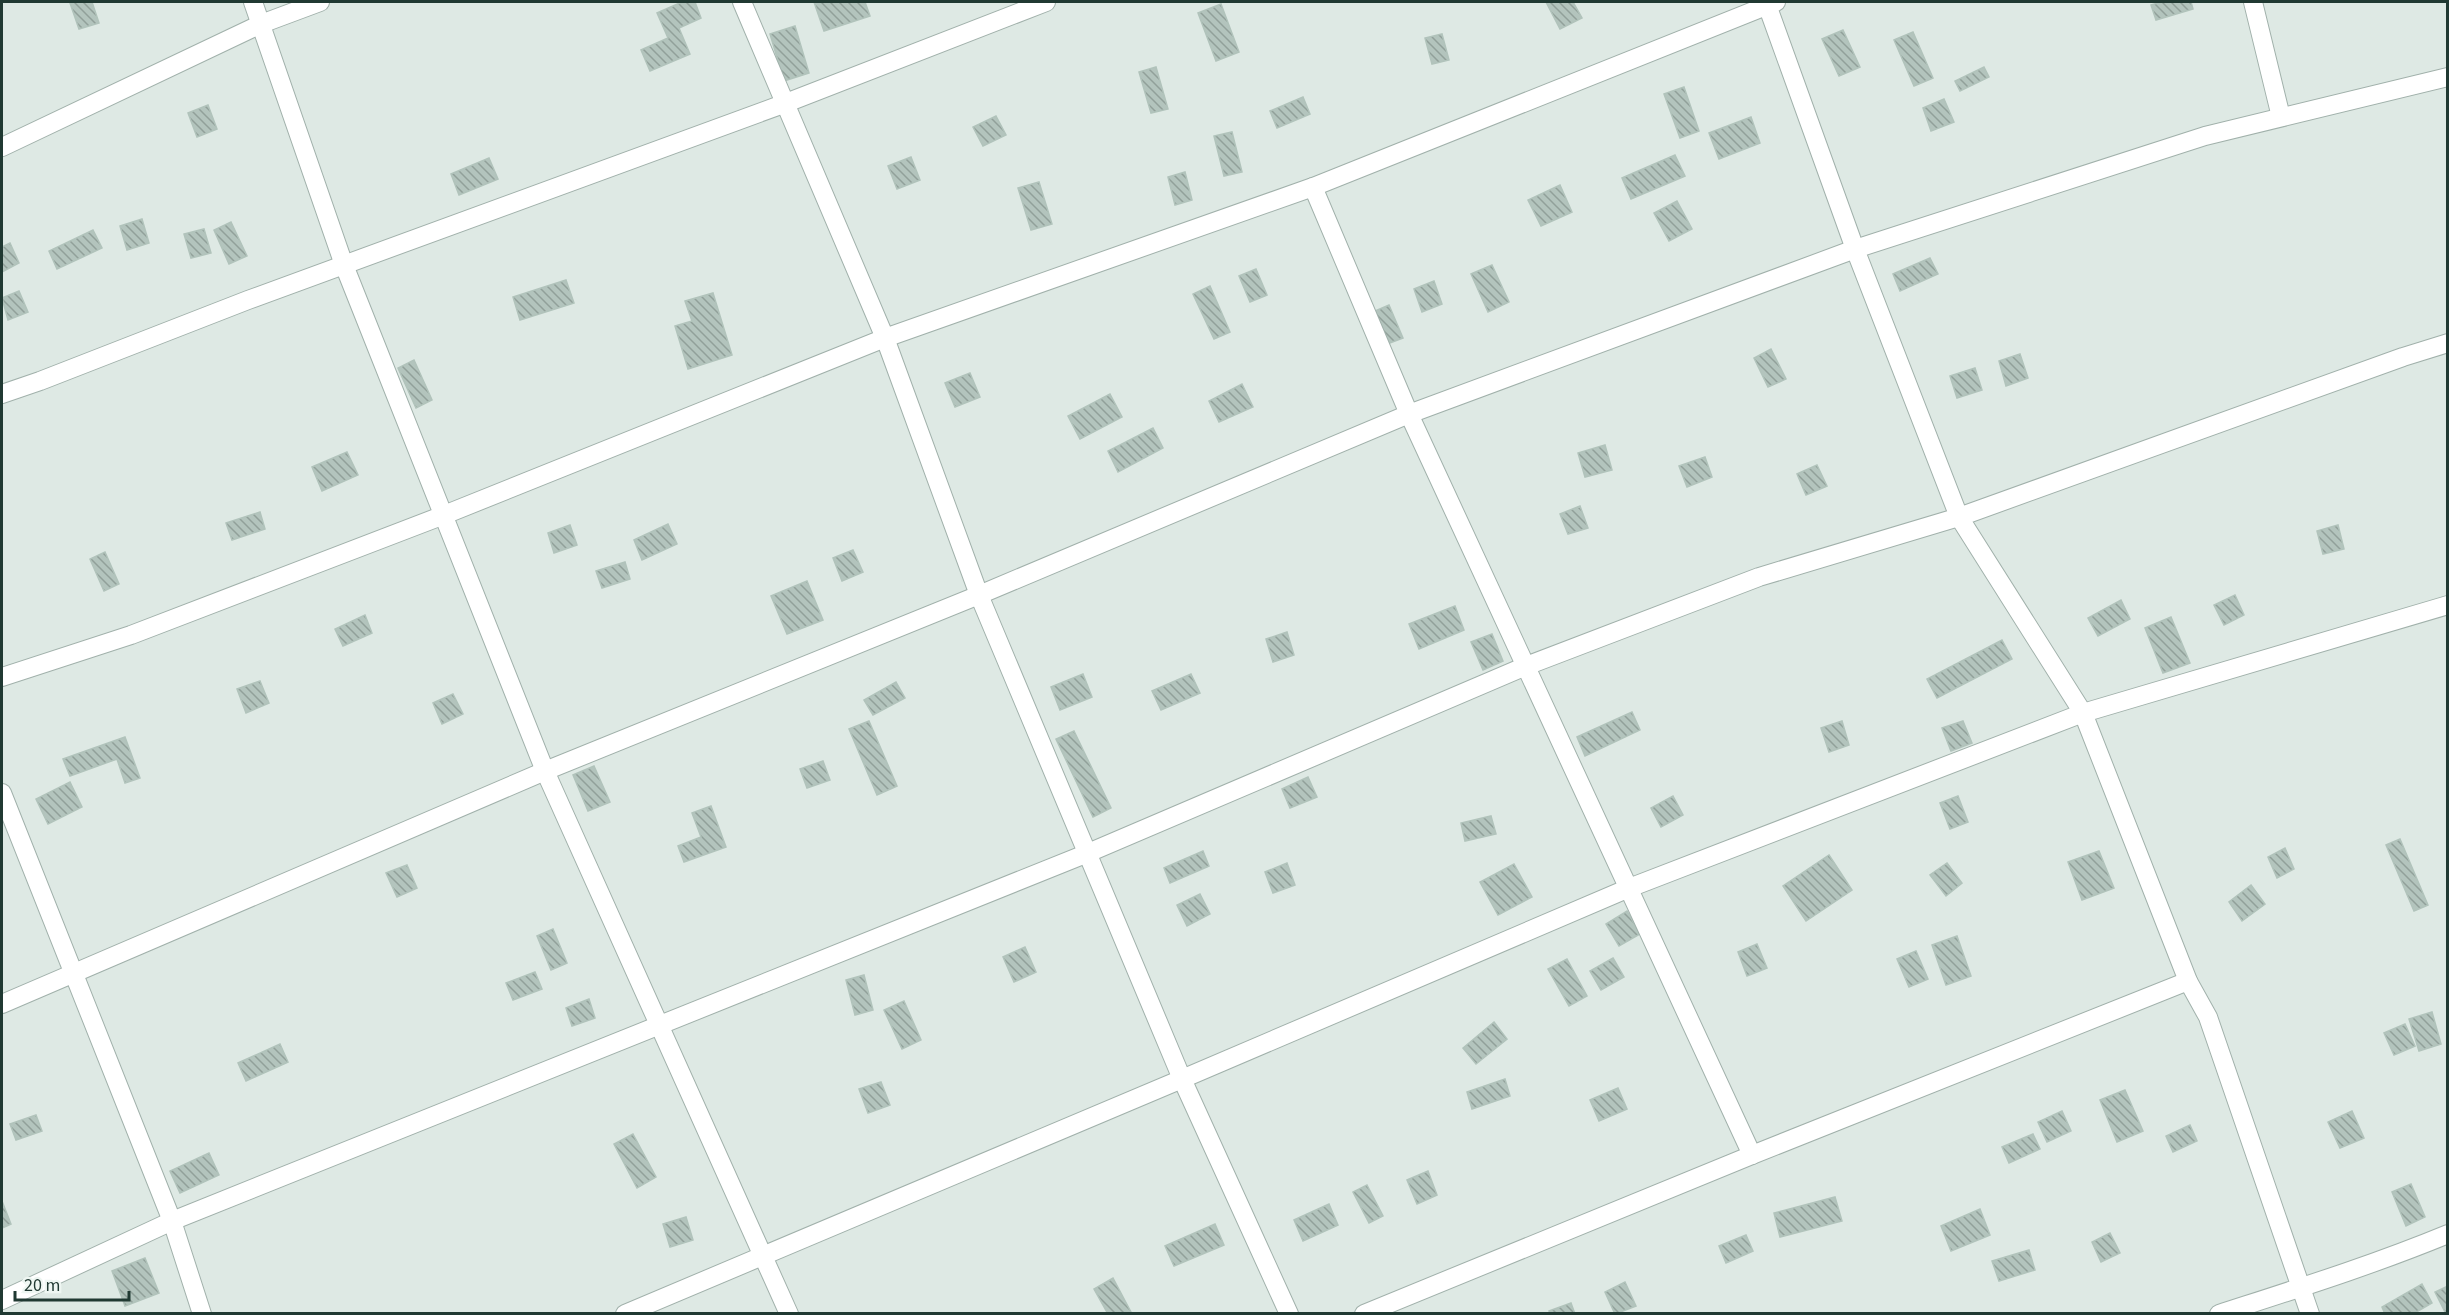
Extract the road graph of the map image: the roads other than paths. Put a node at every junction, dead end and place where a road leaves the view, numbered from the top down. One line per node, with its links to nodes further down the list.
1 (253, 2): 7 (street)
2 (320, 2): 7 (street)
3 (742, 2): 9 (street)
4 (1046, 2): 9 (street)
5 (2253, 2): 10 (street)
6 (1770, 3): 12 (street); 13 (street)
7 (261, 24): 11 (street); 14 (street)
8 (2448, 77): 10 (street)
9 (786, 103): 14 (street); 15 (street)
10 (2281, 117): 13 (street)
11 (2, 147)
12 (1313, 187): 15 (street); 18 (street)
13 (1855, 249): 18 (street); 20 (street)
14 (344, 265): 17 (street); 19 (street)
15 (885, 338): 19 (street); 21 (street)
16 (2448, 343): 20 (street)
17 (2, 394)
18 (1409, 414): 21 (street); 23 (street)
19 (444, 515): 24 (street); 26 (street)
20 (1959, 517): 23 (street); 25 (street)
21 (979, 595): 26 (street); 28 (street)
22 (2448, 605): 25 (street)
23 (1526, 666): 28 (street); 29 (street)
24 (2, 677)
25 (2083, 713): 29 (street); 31 (street)
26 (545, 771): 30 (street); 33 (street)
27 (2, 793): 30 (street)
28 (1088, 853): 33 (street); 34 (street)
29 (1629, 888): 34 (street); 35 (street)
30 (73, 973): 32 (street); 36 (street)
31 (2188, 981): 35 (street); 39 (street)
32 (2, 1004)
33 (659, 1027): 36 (street); 38 (street)
34 (1182, 1079): 38 (street); 44 (street)
35 (1752, 1155): 45 (street)
36 (172, 1221): 40 (street); 41 (street)
37 (2448, 1234): 39 (street)
38 (762, 1255): 42 (street); 43 (street)
39 (2301, 1288): 46 (street); 47 (street)
40 (2, 1300)
41 (202, 1314)
42 (625, 1314)
43 (789, 1314)
44 (1289, 1314)
45 (1364, 1314)
46 (2219, 1314)
47 (2310, 1314)

